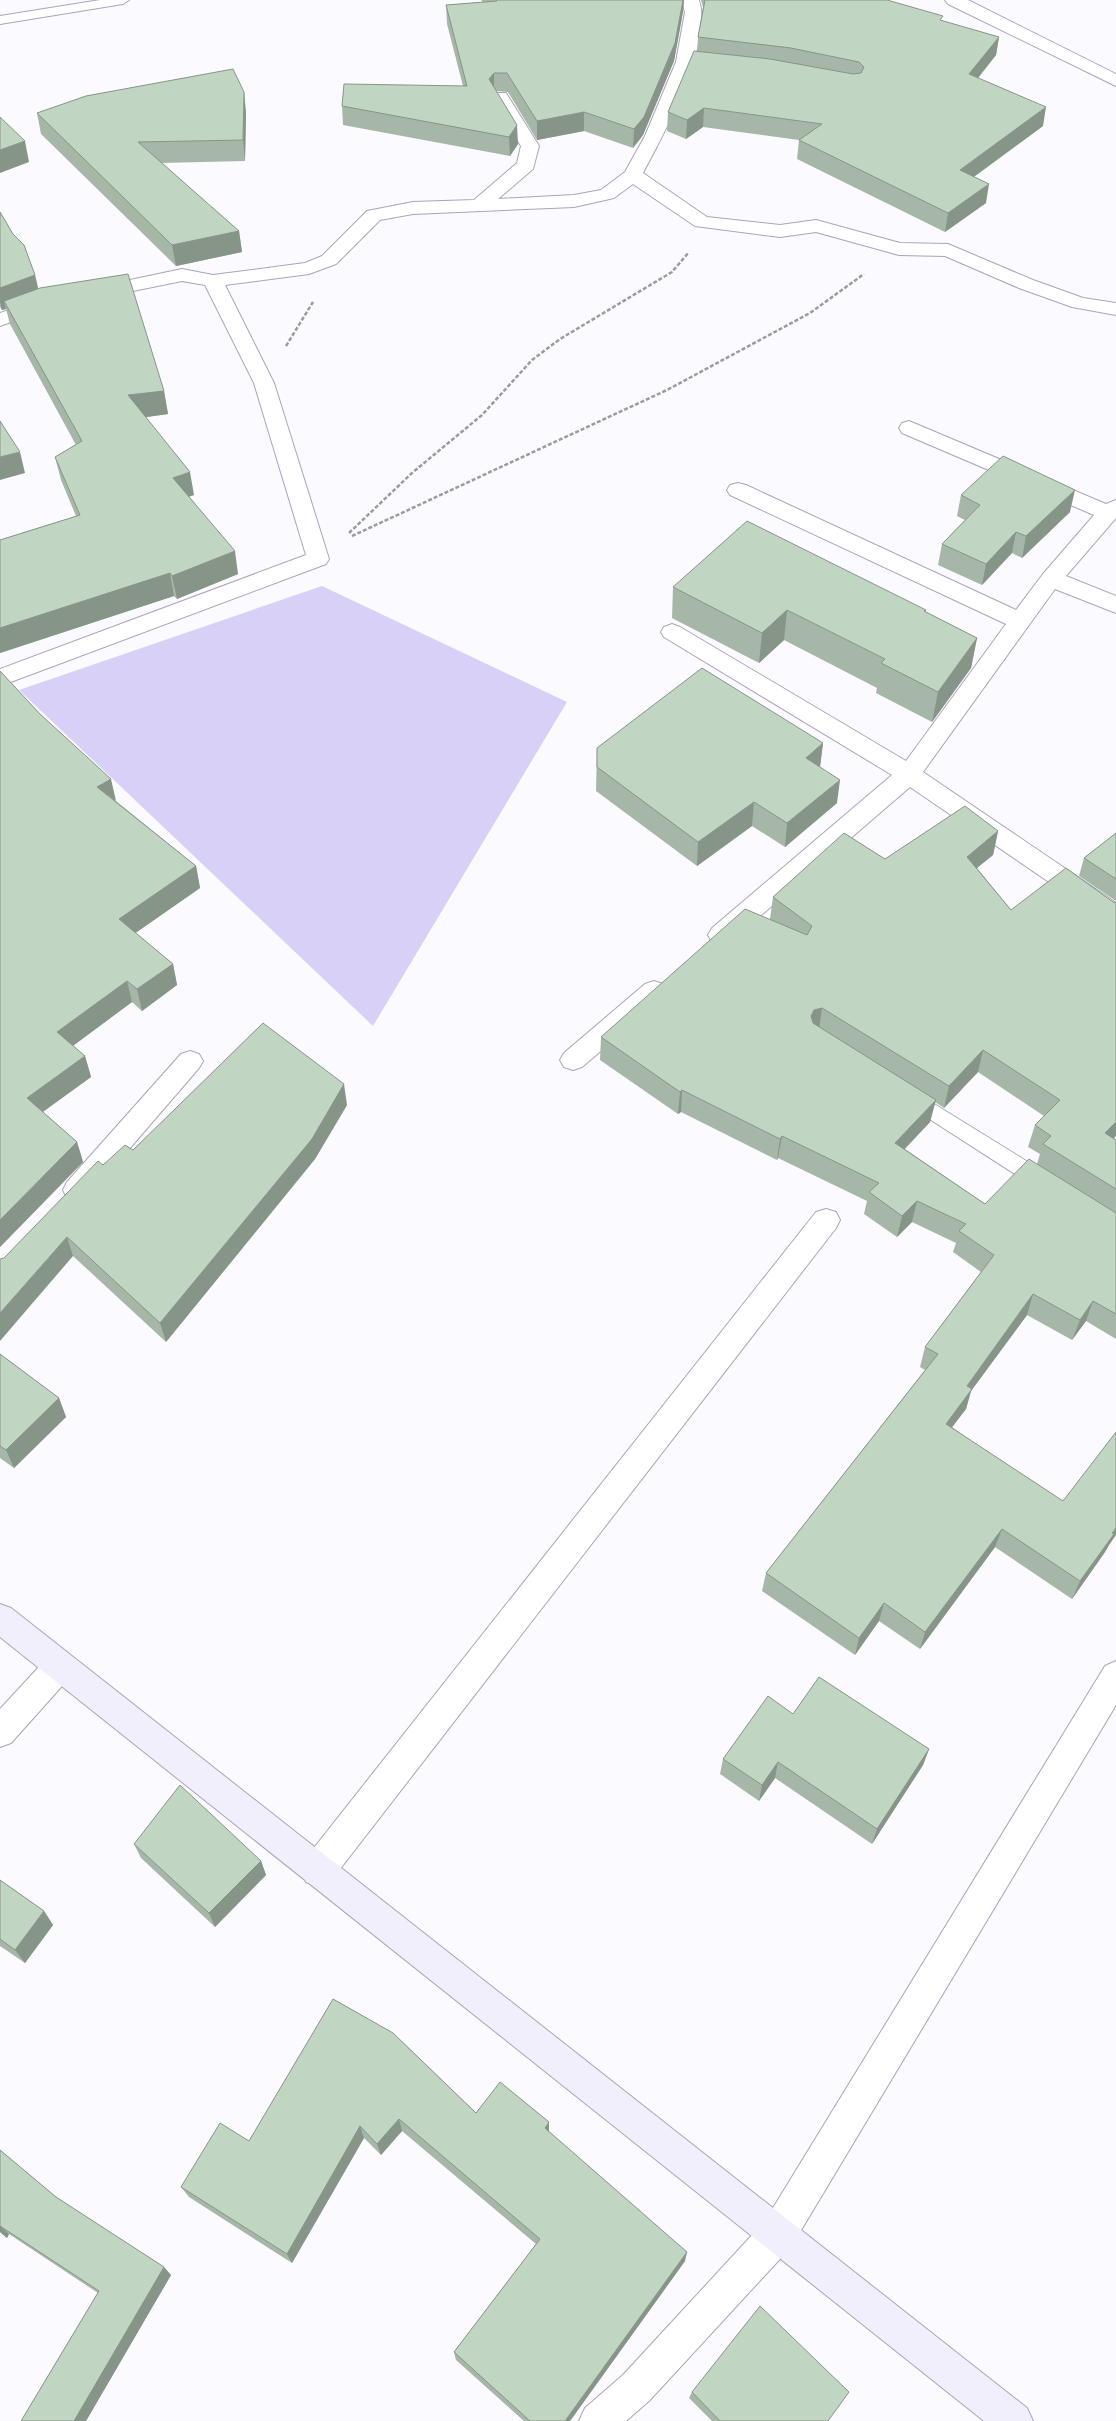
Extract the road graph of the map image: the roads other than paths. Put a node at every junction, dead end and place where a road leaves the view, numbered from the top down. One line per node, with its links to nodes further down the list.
1 (123, 0): 4 (lane)
2 (690, 0): 7 (street)
3 (954, 0): 5 (street)
4 (0, 20)
5 (1116, 81)
6 (500, 97): 8 (street)
7 (634, 175): 8 (street); 10 (street)
8 (479, 205): 9 (street)
9 (213, 281): 11 (street); 19 (street)
10 (1116, 309)
11 (0, 320)
12 (909, 428): 14 (street)
13 (738, 490): 17 (street)
14 (1112, 510): 15 (street)
15 (1051, 579): 16 (street); 17 (street)
16 (1116, 605)
17 (1020, 621): 20 (street)
18 (672, 632): 20 (street)
19 (0, 678)
20 (909, 774): 21 (street); 22 (street)
21 (1116, 917)
22 (700, 952)
23 (670, 977): 24 (street)
24 (573, 1060)
25 (190, 1061): 28 (street)
26 (893, 1086): 27 (lane)
27 (1058, 1190)
28 (62, 1206)
29 (826, 1220): 34 (street)
30 (0, 1618): 31 (street)
31 (60, 1666): 33 (street); 34 (street)
32 (1116, 1676): 35 (street)
33 (0, 1732)
34 (318, 1870): 35 (street)
35 (778, 2234): 36 (street); 37 (street)
36 (598, 2421)
37 (1014, 2421)

